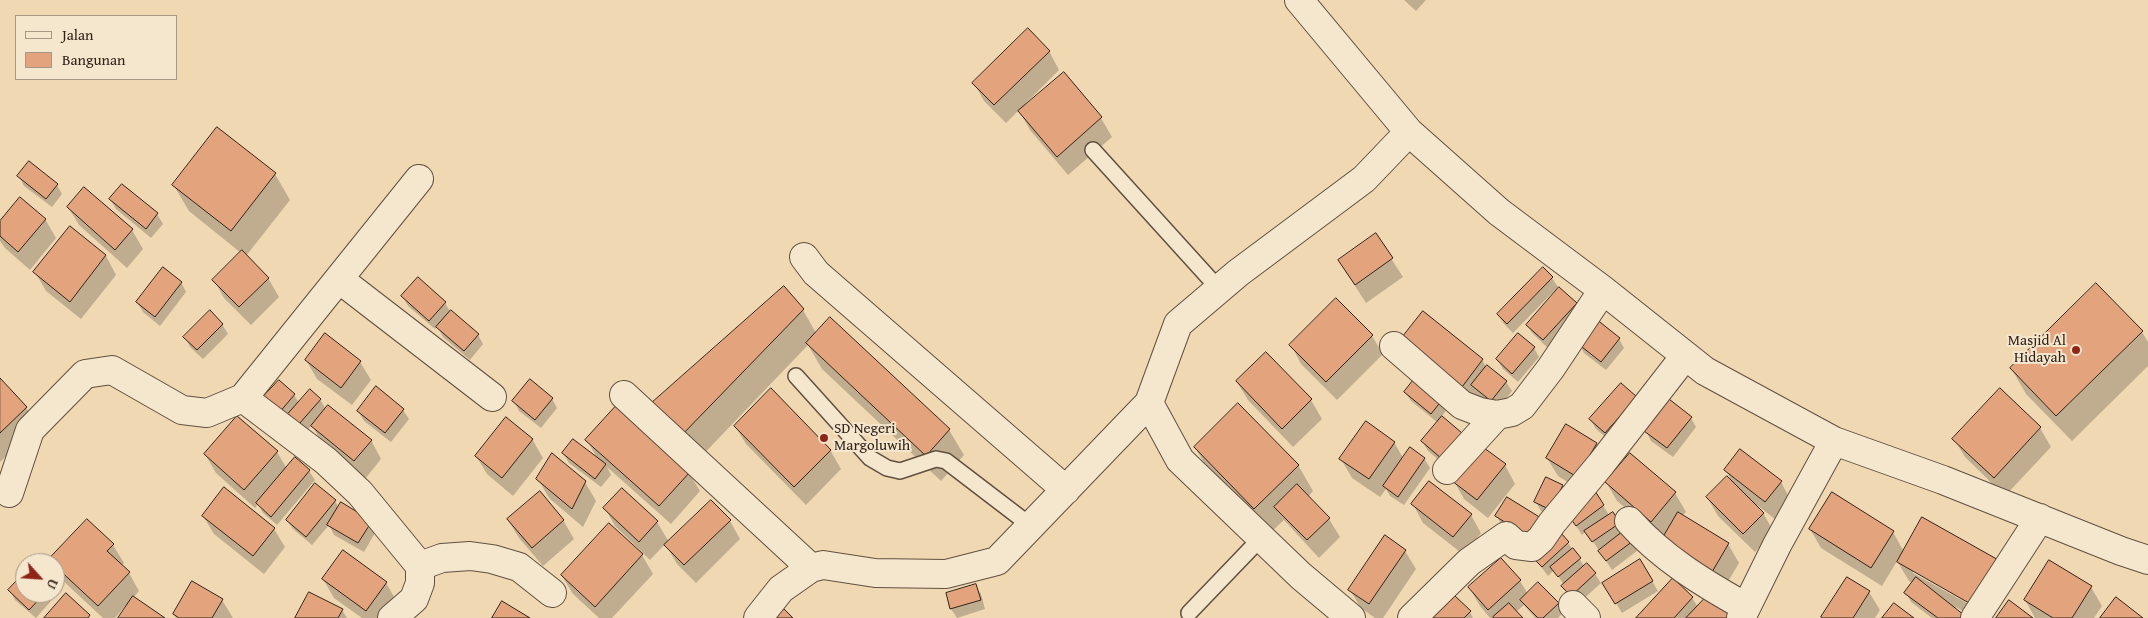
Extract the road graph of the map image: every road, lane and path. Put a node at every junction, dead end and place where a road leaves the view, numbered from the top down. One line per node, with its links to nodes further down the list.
1 (1299, 0): 2 (street)
2 (1409, 132): 7 (street); 8 (street)
3 (1093, 150): 7 (lane)
4 (419, 179): 6 (street)
5 (804, 257): 19 (street)
6 (339, 279): 13 (street); 14 (street)
7 (1219, 290): 15 (street)
8 (1603, 290): 10 (street); 16 (street)
9 (1394, 346): 16 (street)
10 (1685, 356): 17 (street); 34 (street)
11 (796, 376): 23 (lane)
12 (624, 395): 27 (street)
13 (492, 397)
14 (242, 398): 20 (street); 26 (street)
15 (1149, 403): 19 (street); 24 (street)
16 (1497, 415): 18 (street)
17 (1834, 441): 21 (street); 29 (street)
18 (1447, 470)
19 (1066, 490): 23 (street)
20 (3, 496)
21 (2040, 518): 25 (street); 35 (street)
22 (1629, 521): 29 (street)
23 (1031, 526): 27 (street)
24 (1261, 538): 30 (lane); 33 (street)
25 (2148, 560)
26 (420, 566): 28 (street); 31 (street)
27 (811, 568): 32 (street)
28 (552, 592)
29 (1743, 612)
30 (1189, 614)
31 (392, 618)
32 (758, 618)
33 (1351, 618)
34 (1412, 618)
35 (1976, 618)

